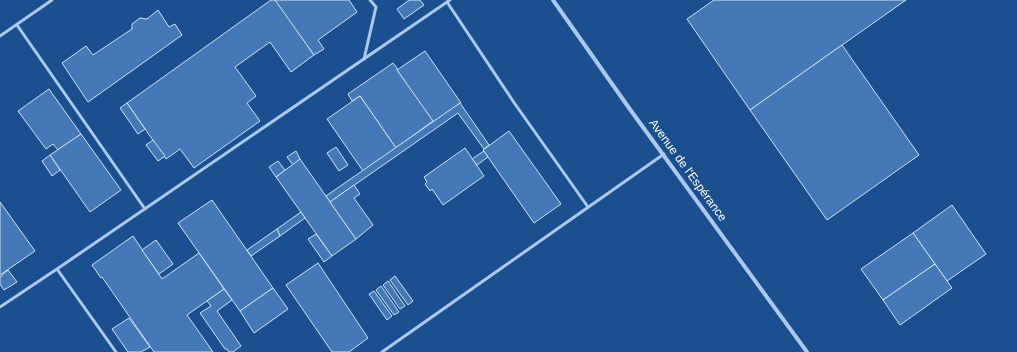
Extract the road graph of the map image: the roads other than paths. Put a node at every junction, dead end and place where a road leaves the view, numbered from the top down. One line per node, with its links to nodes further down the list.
1 (52, 0): 5 (lane)
2 (370, 0): 7 (lane)
3 (553, 0): 8 (street, Avenue de l'Espérance)
4 (448, 1): 7 (lane); 9 (lane)
5 (17, 25): 6 (lane); 10 (lane)
6 (0, 36)
7 (364, 59): 10 (lane)
8 (664, 154): 9 (lane); 15 (street, Avenue de l'Espérance)
9 (588, 207): 14 (lane)
10 (145, 209): 11 (lane)
11 (58, 269): 12 (lane); 13 (lane)
12 (0, 307)
13 (116, 352)
14 (382, 352)
15 (807, 352)

